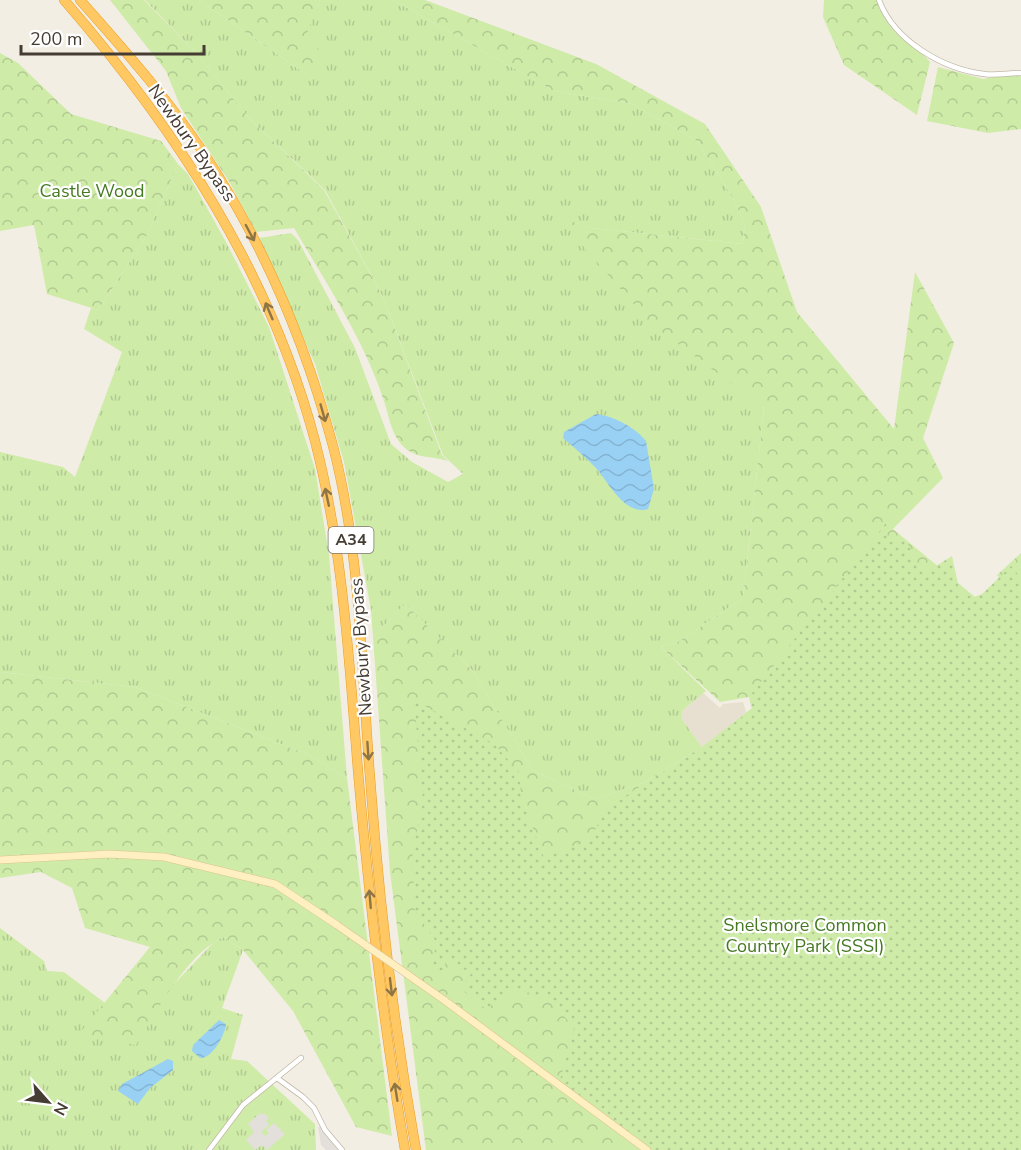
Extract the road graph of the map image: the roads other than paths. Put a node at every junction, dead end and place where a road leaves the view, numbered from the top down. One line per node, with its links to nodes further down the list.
1 (64, 0): 10 (highway, Newbury Bypass / A34, one-way to 1)
2 (80, 0): 11 (highway, Newbury Bypass / A34, one-way to 11)
3 (879, 0): 4 (street)
4 (1021, 73)
5 (0, 860): 12 (main road, bridge)
6 (301, 1058): 7 (street)
7 (277, 1078): 8 (street); 9 (street)
8 (209, 1150)
9 (342, 1150)
10 (405, 1150)
11 (416, 1150)
12 (647, 1150)

